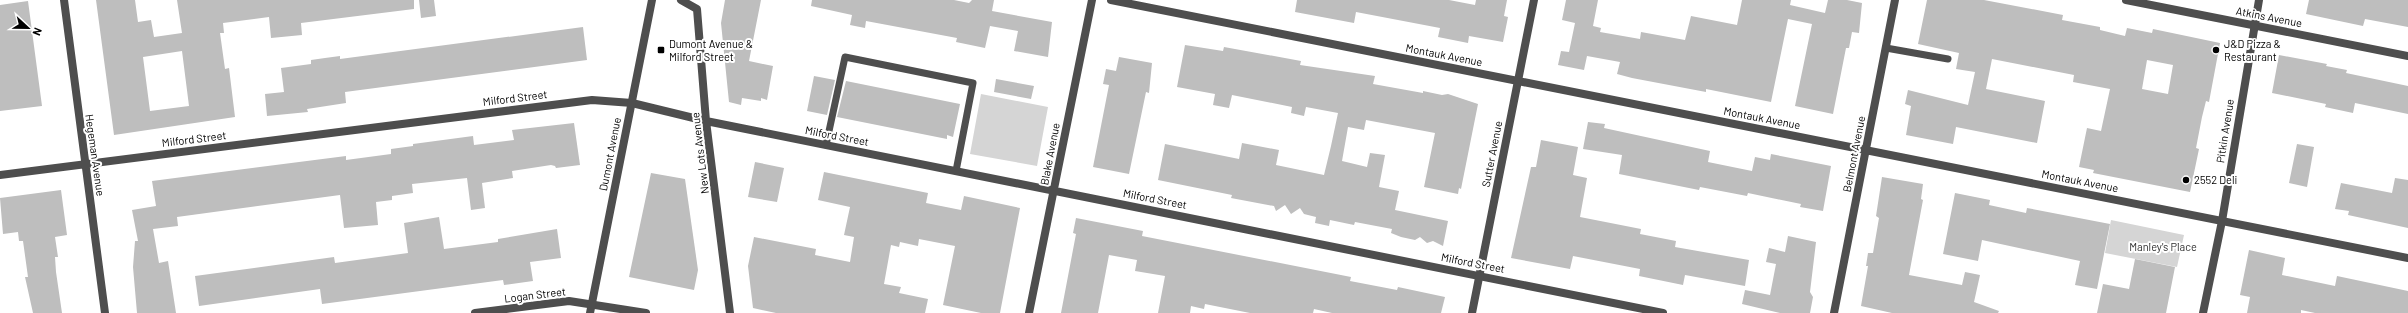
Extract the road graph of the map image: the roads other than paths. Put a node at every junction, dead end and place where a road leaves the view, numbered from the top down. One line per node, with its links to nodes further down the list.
1 (64, 0): 19 (street, Hegeman Avenue)
2 (652, 0): 15 (street, Dumont Avenue)
3 (681, 0): 16 (street, New Lots Avenue)
4 (1092, 0): 22 (street, Blake Avenue)
5 (1111, 0): 14 (street, Montauk Avenue)
6 (1534, 0): 14 (street, Sutter Avenue)
7 (1895, 0): 11 (street, Belmont Avenue)
8 (2126, 0): 10 (street, Atkins Avenue)
9 (2259, 0): 10 (street, Pitkin Avenue)
10 (2254, 26): 12 (street, Atkins Avenue); 23 (street, Pitkin Avenue)
11 (1886, 48): 13 (lane); 18 (street, Belmont Avenue)
12 (2408, 56)
13 (1948, 59)
14 (1518, 81): 18 (street, Montauk Avenue); 25 (street, Sutter Avenue)
15 (632, 103): 16 (street, Milford Street); 19 (street, Milford Street); 26 (street, Dumont Avenue)
16 (706, 121): 17 (street, Milford Street); 31 (street, New Lots Avenue)
17 (826, 145): 20 (street, Milford Street); 20 (lane)
18 (1866, 150): 23 (street, Montauk Avenue); 35 (street, Belmont Avenue)
19 (85, 164): 21 (street, Milford Street); 27 (street, Hegeman Avenue)
20 (956, 171): 22 (street, Milford Street)
21 (0, 175)
22 (1054, 190): 25 (street, Milford Street); 32 (street, Blake Avenue)
23 (2222, 222): 24 (street, Montauk Avenue); 36 (street, Pitkin Avenue)
24 (2408, 258)
25 (1479, 275): 33 (street, Sutter Avenue); 34 (street, Milford Street)
26 (592, 303): 28 (street, Logan Street); 29 (street, Dumont Avenue); 30 (street, Logan Street)
27 (105, 313)
28 (474, 313)
29 (590, 313)
30 (646, 313)
31 (730, 313)
32 (1029, 313)
33 (1472, 313)
34 (1663, 313)
35 (1834, 313)
36 (2203, 313)

